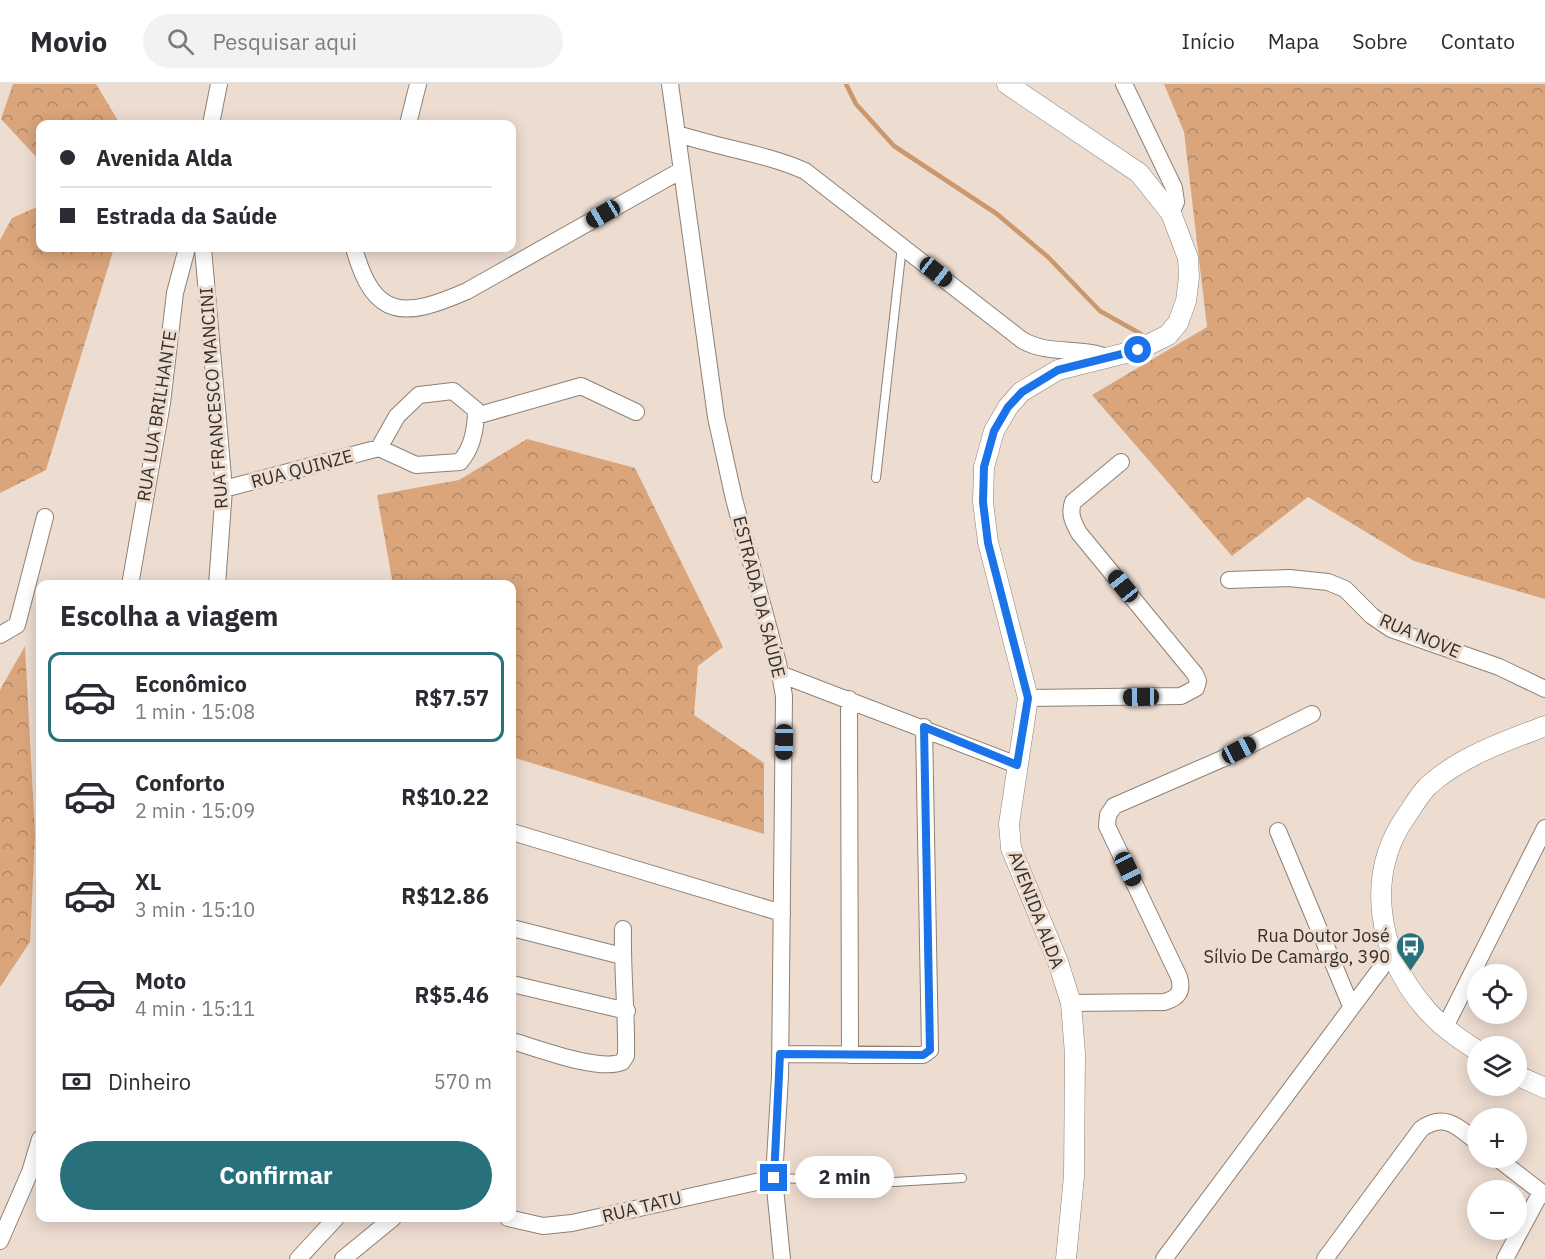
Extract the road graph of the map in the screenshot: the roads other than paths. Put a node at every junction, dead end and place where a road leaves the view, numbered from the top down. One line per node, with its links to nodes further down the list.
1 (219, 84): 6 (street)
2 (418, 84): 7 (street)
3 (670, 84): 8 (street, ESTRADA DA SAÚDE)
4 (1007, 84): 10 (street, AVENIDA ALDA)
5 (1124, 84): 10 (street)
6 (212, 120)
7 (409, 120)
8 (678, 134): 9 (street, ESTRADA DA SAÚDE); 11 (street)
9 (680, 171): 14 (street); 27 (street, ESTRADA DA SAÚDE)
10 (1171, 213): 15 (street, AVENIDA ALDA)
11 (902, 246): 15 (street); 20 (lane)
12 (186, 252): 23 (street, RUA LUA BRILHANTE)
13 (202, 252): 21 (street, RUA FRANCESCO MANCINI)
14 (355, 252)
15 (1109, 358): 29 (street, AVENIDA ALDA)
16 (636, 412): 17 (street)
17 (476, 416): 18 (street); 18 (street)
18 (379, 448): 21 (street, RUA QUINZE)
19 (1121, 462): 29 (street)
20 (876, 478)
21 (224, 489): 24 (street, RUA FRANCESCO MANCINI)
22 (45, 517): 26 (street)
23 (131, 580)
24 (217, 580)
25 (1229, 580): 28 (street, RUA NOVE)
26 (0, 635)
27 (780, 674): 30 (street); 38 (street, ESTRADA DA SAÚDE)
28 (1545, 689)
29 (1028, 698): 34 (street, AVENIDA ALDA)
30 (849, 699): 33 (street); 51 (street)
31 (1312, 714): 44 (street)
32 (1545, 726): 41 (street)
33 (924, 727): 34 (street); 51 (street)
34 (1017, 765): 44 (street, AVENIDA ALDA)
35 (1545, 828): 47 (street)
36 (1278, 831): 45 (street)
37 (516, 833): 38 (street)
38 (782, 913): 50 (street, ESTRADA DA SAÚDE)
39 (516, 929): 42 (street)
40 (623, 929): 42 (street)
41 (1393, 952): 45 (street); 47 (street)
42 (622, 956): 46 (street)
43 (516, 985): 46 (street)
44 (1071, 1003): 67 (street, AVENIDA ALDA)
45 (1351, 1006): 68 (street)
46 (627, 1011): 48 (street)
47 (1445, 1027): 49 (street)
48 (516, 1042)
49 (1467, 1043)
50 (780, 1054): 51 (street); 57 (street, ESTRADA DA SAÚDE)
51 (850, 1055)
52 (1527, 1081): 53 (street)
53 (1543, 1089)
54 (1467, 1135): 69 (street)
55 (36, 1152): 63 (street)
56 (1510, 1168): 59 (street)
57 (774, 1178): 58 (lane); 60 (street, RUA TATU); 66 (street, ESTRADA DA SAÚDE)
58 (962, 1178)
59 (1543, 1193): 70 (street)
60 (516, 1220)
61 (332, 1222): 64 (street)
62 (388, 1222): 65 (street)
63 (0, 1241)
64 (298, 1259)
65 (343, 1259)
66 (782, 1259)
67 (1066, 1259)
68 (1164, 1259)
69 (1325, 1259)
70 (1505, 1259)

